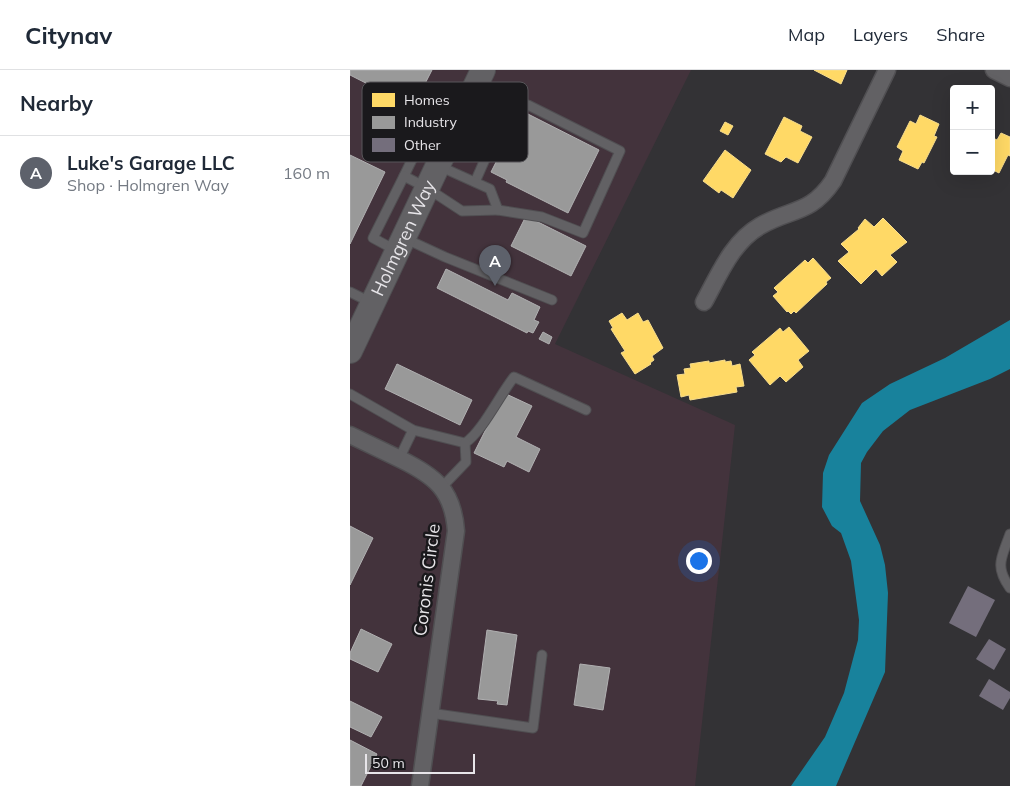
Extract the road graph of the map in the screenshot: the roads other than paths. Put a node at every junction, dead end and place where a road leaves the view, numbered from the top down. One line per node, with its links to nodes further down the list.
1 (887, 70): 16 (street)
2 (994, 70): 3 (street)
3 (1010, 78)
4 (528, 105): 12 (lane)
5 (411, 162): 9 (lane)
6 (439, 162): 11 (street, Holmgren Way)
7 (450, 162): 10 (lane)
8 (484, 162): 10 (lane)
9 (404, 176): 11 (lane); 13 (lane)
10 (475, 182): 12 (lane)
11 (427, 188): 12 (lane); 13 (street, Holmgren Way)
12 (498, 210)
13 (400, 245): 15 (lane); 17 (street, Holmgren Way)
14 (350, 292): 17 (lane)
15 (552, 300)
16 (704, 302)
17 (373, 303): 18 (street, Holmgren Way)
18 (350, 351)
19 (350, 394): 21 (lane)
20 (586, 410): 23 (lane)
21 (413, 430): 23 (lane); 24 (lane)
22 (350, 435): 24 (street, Coronis Circle)
23 (464, 443): 25 (lane)
24 (400, 459): 25 (street, Coronis Circle)
25 (442, 488): 29 (street, Coronis Circle)
26 (1009, 537): 27 (lane)
27 (1010, 588)
28 (542, 655): 29 (lane)
29 (430, 713): 30 (street, Coronis Circle)
30 (420, 786)

